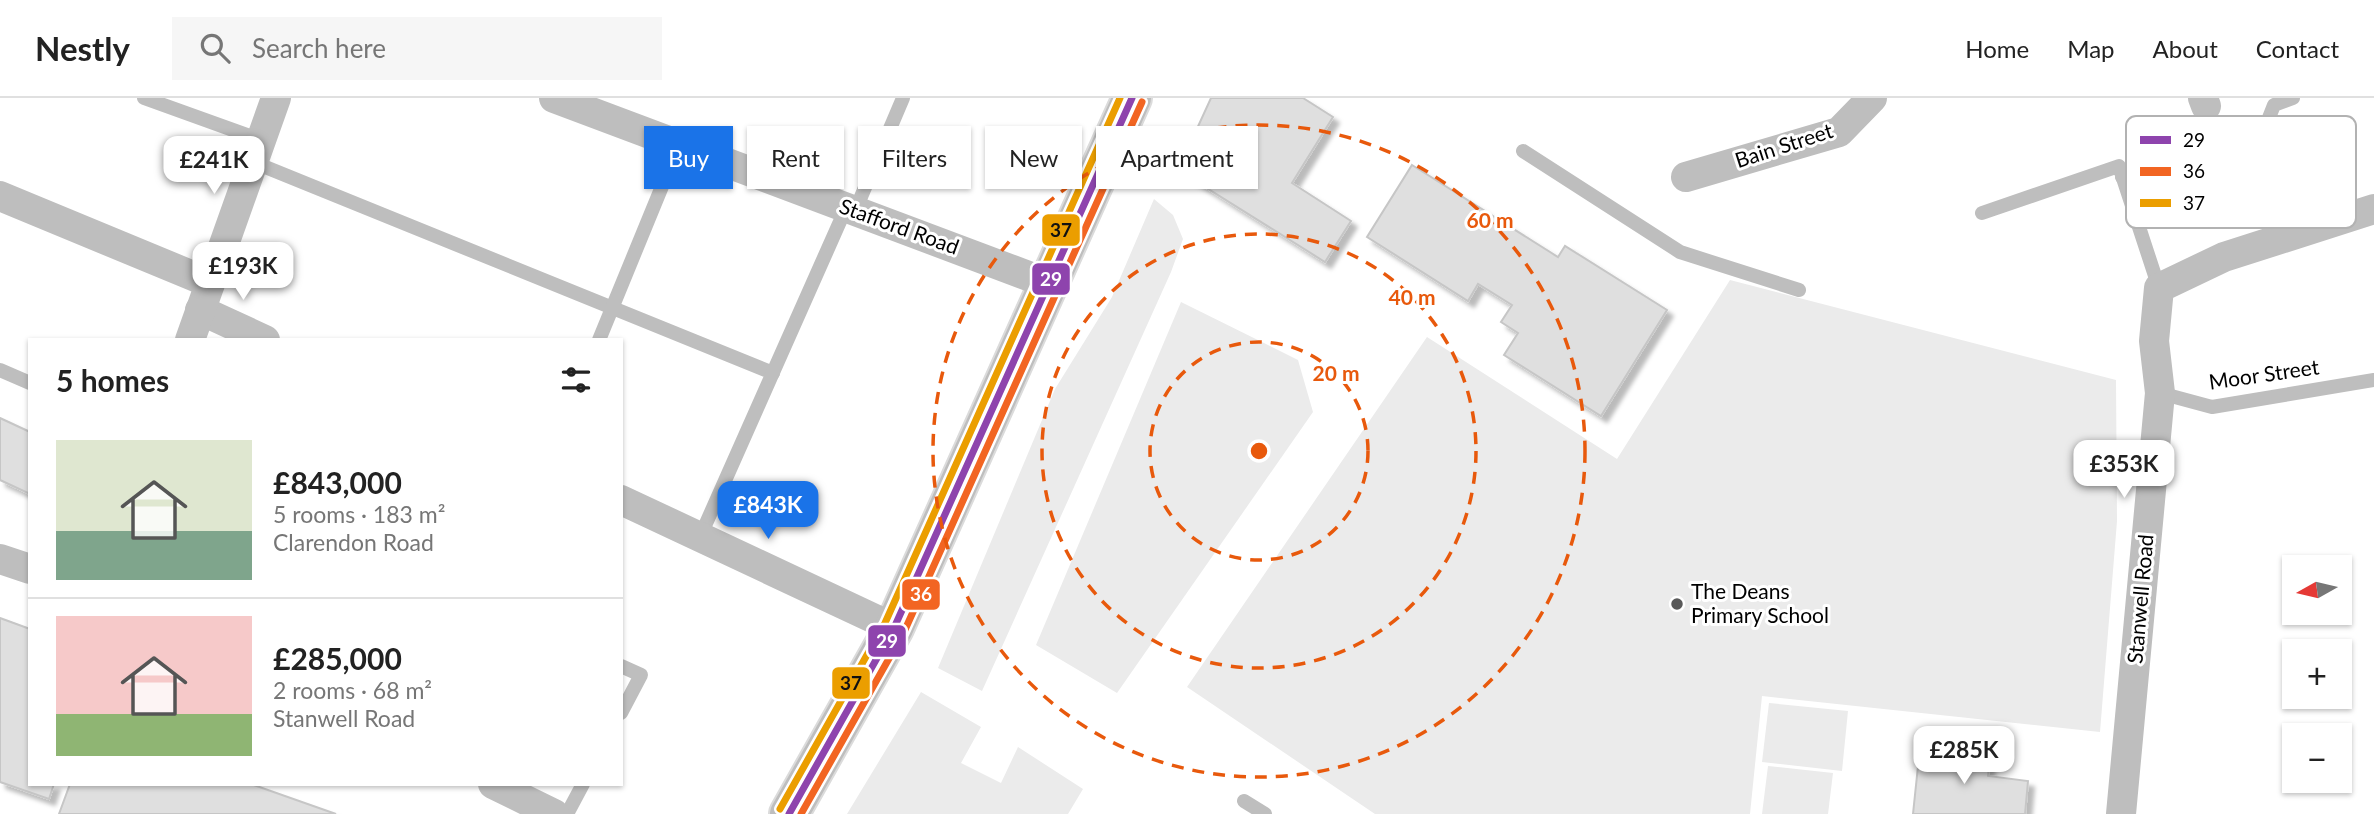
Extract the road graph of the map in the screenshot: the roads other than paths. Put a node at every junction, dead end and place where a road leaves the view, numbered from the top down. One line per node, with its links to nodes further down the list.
1 (144, 98): 10 (lane)
2 (276, 98): 10 (street)
3 (554, 98): 9 (street, Stafford Road)
4 (904, 98): 19 (lane)
5 (1132, 98): 25 (main road)
6 (1872, 98): 14 (street, Bain Street)
7 (2292, 98): 8 (lane)
8 (2270, 116)
9 (644, 132)
10 (257, 151): 28 (street); 29 (lane)
11 (1523, 151): 27 (lane)
12 (733, 165): 19 (street, Stafford Road)
13 (2126, 176): 15 (lane)
14 (1686, 177)
15 (2122, 177): 17 (lane); 21 (lane)
16 (660, 189): 29 (lane)
17 (2126, 189)
18 (0, 196): 28 (street)
19 (851, 209): 25 (street, Stafford Road); 34 (lane)
20 (2374, 209): 22 (street)
21 (1982, 213)
22 (2356, 215)
23 (2139, 228): 26 (lane)
24 (2315, 228): 26 (street)
25 (1047, 283): 42 (main road)
26 (2159, 288): 37 (street, Stanwell Road)
27 (1799, 290)
28 (205, 297): 30 (street); 31 (street)
29 (612, 308): 32 (lane); 34 (lane)
30 (191, 338)
31 (262, 338)
32 (600, 338)
33 (0, 370): 36 (lane)
34 (773, 373): 39 (lane)
35 (2374, 380): 37 (lane, Moor Street)
36 (28, 382)
37 (2160, 393): 52 (street, Stanwell Road)
38 (623, 501): 39 (street)
39 (700, 537): 42 (street)
40 (0, 559): 41 (street)
41 (28, 568)
42 (894, 628): 50 (main road)
43 (623, 667): 44 (lane)
44 (623, 709)
45 (497, 786): 48 (street)
46 (582, 786): 49 (lane)
47 (1244, 801): 51 (lane)
48 (554, 814)
49 (567, 814)
50 (789, 814)
51 (1265, 814)
52 (2121, 814)

